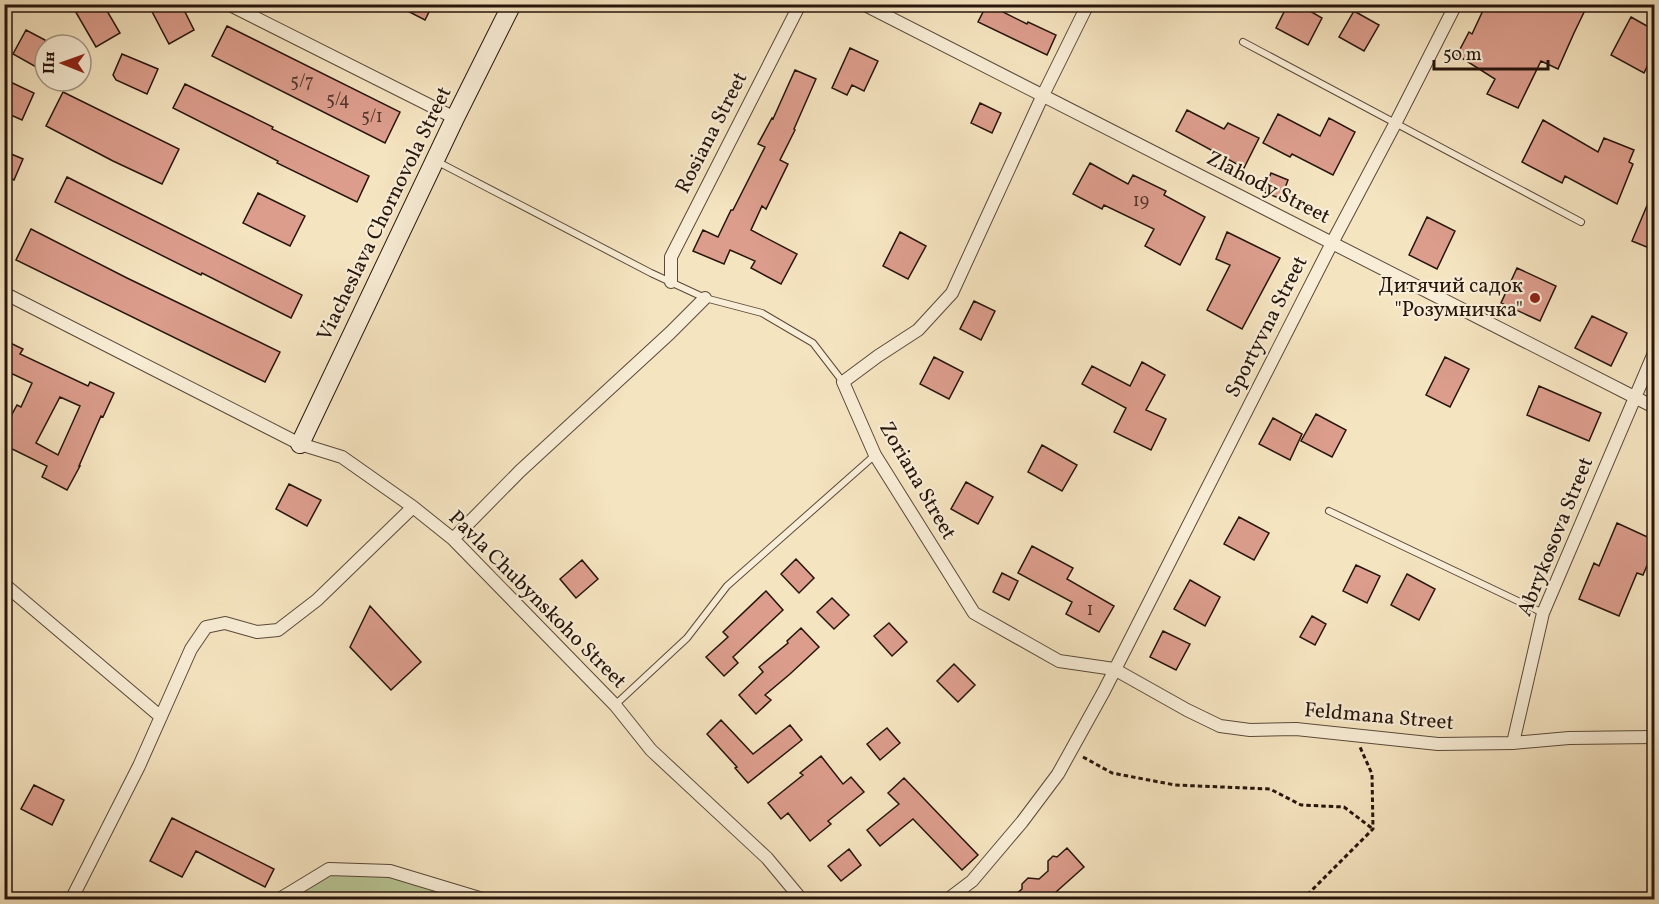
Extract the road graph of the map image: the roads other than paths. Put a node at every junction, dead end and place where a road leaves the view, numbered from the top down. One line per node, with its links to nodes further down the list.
1 (228, 4): 9 (street)
2 (512, 4): 9 (street, Viacheslava Chornovola Street)
3 (800, 4): 14 (street, Rosiana Street)
4 (863, 4): 8 (street, Zlahody Street)
5 (1088, 4): 8 (street)
6 (1456, 4): 10 (street, Sportyvna Street)
7 (1243, 42): 10 (lane)
8 (1042, 97): 13 (street, Zlahody Street); 18 (street)
9 (455, 118): 11 (street, Viacheslava Chornovola Street)
10 (1395, 124): 12 (lane); 13 (street, Sportyvna Street)
11 (435, 160): 14 (lane); 21 (street, Viacheslava Chornovola Street)
12 (1581, 222)
13 (1332, 243): 19 (street, Zlahody Street); 28 (street, Sportyvna Street)
14 (671, 282): 16 (lane)
15 (4, 293): 21 (street, Pavla Chubynskoho Street)
16 (705, 298): 18 (lane); 25 (street)
17 (1654, 353): 19 (street, Abrykosova Street)
18 (843, 382): 22 (street, Zoriana Street)
19 (1634, 398): 20 (street, Zlahody Street); 27 (street, Abrykosova Street)
20 (1654, 407)
21 (300, 444): 23 (street, Pavla Chubynskoho Street)
22 (875, 455): 28 (street, Zoriana Street); 29 (lane)
23 (413, 507): 25 (street, Pavla Chubynskoho Street); 30 (street)
24 (1329, 511): 27 (lane)
25 (453, 539): 29 (street, Pavla Chubynskoho Street)
26 (4, 584): 30 (street)
27 (1543, 613): 32 (street, Abrykosova Street)
28 (1114, 669): 32 (street, Feldmana Street); 37 (street, Sportyvna Street)
29 (615, 705): 36 (street, Pavla Chubynskoho Street)
30 (161, 717): 33 (street)
31 (1654, 737): 32 (street, Feldmana Street)
32 (1514, 743)
33 (71, 900)
34 (278, 900): 35 (street)
35 (486, 900)
36 (802, 900)
37 (947, 900)

